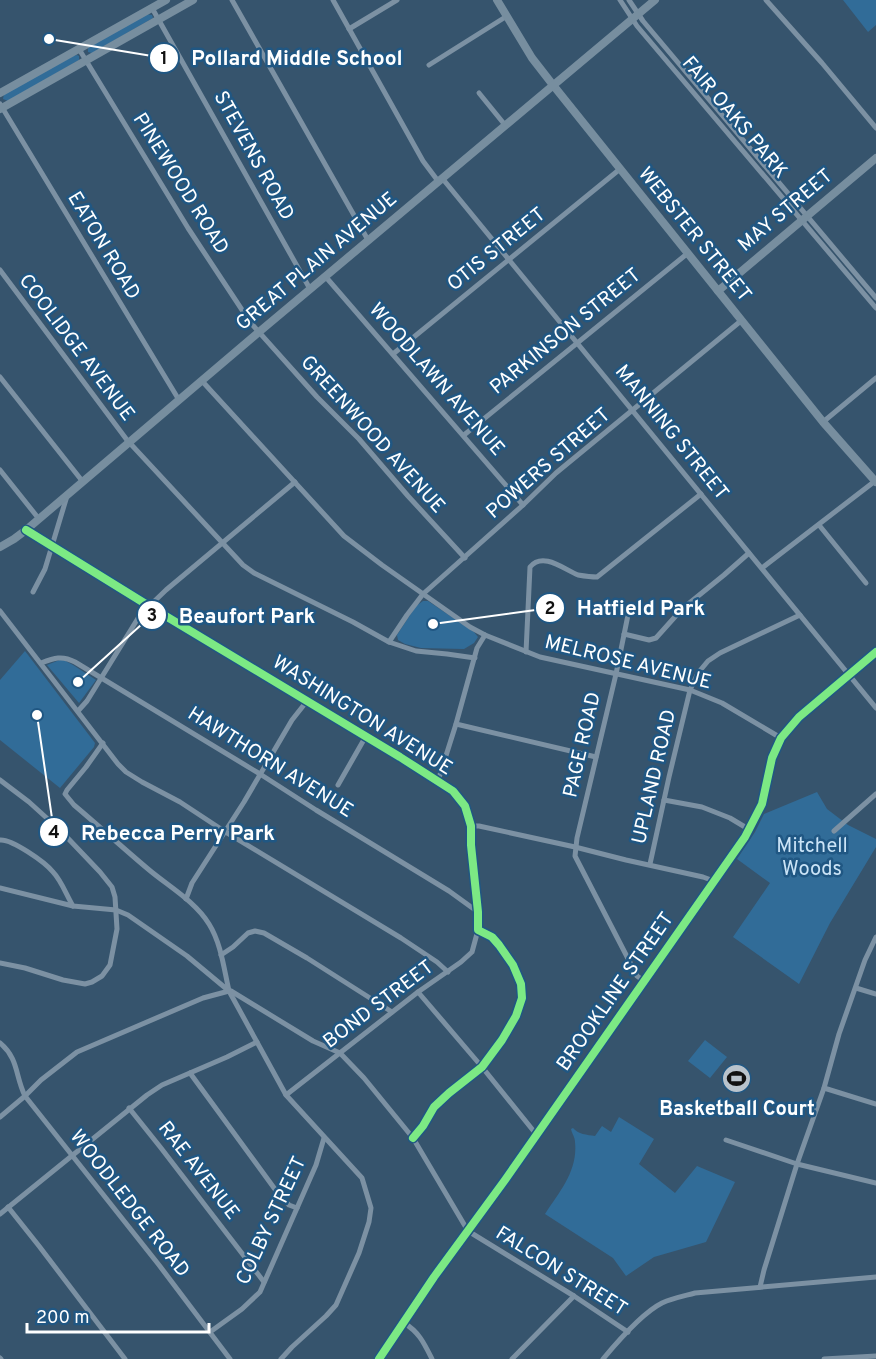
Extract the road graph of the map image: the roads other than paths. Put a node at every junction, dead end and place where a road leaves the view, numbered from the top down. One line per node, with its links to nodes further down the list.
1 (166, 0): 11 (street)
2 (193, 0): 14 (street)
3 (232, 0): 31 (street)
4 (333, 0): 15 (street, MANNING STREET)
5 (397, 0): 15 (street)
6 (497, 0): 12 (street, WEBSTER STREET)
7 (620, 0): 13 (street, FAIR OAKS PARK)
8 (629, 0): 13 (street, FAIR OAKS PARK)
9 (655, 0): 13 (street, GREAT PLAIN AVENUE)
10 (766, 0): 26 (street)
11 (152, 8): 14 (street, STEVENS ROAD); 16 (street)
12 (507, 16): 18 (street); 19 (street, WEBSTER STREET)
13 (635, 17): 19 (street, GREAT PLAIN AVENUE); 23 (street, FAIR OAKS PARK); 24 (street, FAIR OAKS PARK)
14 (159, 19): 17 (street); 36 (street, STEVENS ROAD)
15 (349, 28): 29 (street, MANNING STREET)
16 (79, 49): 17 (street, PINEWOOD ROAD); 20 (street)
17 (86, 60): 22 (street); 42 (street, PINEWOOD ROAD)
18 (429, 65)
19 (552, 85): 25 (street, GREAT PLAIN AVENUE); 28 (street, WEBSTER STREET)
20 (0, 93)
21 (479, 93): 25 (street)
22 (1, 107): 48 (street, EATON ROAD)
23 (726, 119): 24 (street); 30 (street, FAIR OAKS PARK)
24 (719, 124): 30 (street, FAIR OAKS PARK)
25 (506, 125): 29 (street, GREAT PLAIN AVENUE)
26 (876, 128)
27 (876, 158): 30 (street, MAY STREET)
28 (620, 169): 32 (street, WEBSTER STREET); 33 (street, OTIS STREET)
29 (440, 180): 31 (street, GREAT PLAIN AVENUE); 33 (street, MANNING STREET)
30 (804, 218): 37 (street, FAIR OAKS PARK); 38 (street, MAY STREET)
31 (368, 240): 35 (street, GREAT PLAIN AVENUE)
32 (688, 253): 38 (street, WEBSTER STREET); 43 (street, PARKINSON STREET)
33 (509, 260): 43 (street, MANNING STREET); 44 (street, OTIS STREET)
34 (0, 270): 52 (street, COOLIDGE AVENUE)
35 (325, 276): 36 (street, GREAT PLAIN AVENUE); 44 (street, WOODLAWN AVENUE)
36 (310, 288): 42 (street, GREAT PLAIN AVENUE)
37 (864, 289): 39 (street, FAIR OAKS PARK); 40 (street, FAIR OAKS PARK)
38 (718, 291): 41 (street, WEBSTER STREET)
39 (876, 298)
40 (876, 308)
41 (742, 320): 49 (street, POWERS STREET); 50 (street, WEBSTER STREET)
42 (258, 332): 47 (street, GREAT PLAIN AVENUE); 67 (street, GREENWOOD AVENUE)
43 (577, 343): 49 (street, MANNING STREET); 51 (street, PARKINSON STREET)
44 (393, 354): 51 (street, WOODLAWN AVENUE)
45 (0, 377): 55 (street)
46 (876, 378): 50 (street)
47 (202, 381): 48 (street, GREAT PLAIN AVENUE); 56 (street, MELROSE AVENUE)
48 (179, 400): 52 (street, GREAT PLAIN AVENUE)
49 (633, 411): 57 (street, MANNING STREET); 59 (street, POWERS STREET)
50 (823, 422): 54 (street, WEBSTER STREET)
51 (464, 435): 59 (street, WOODLAWN AVENUE)
52 (129, 442): 55 (street, GREAT PLAIN AVENUE); 63 (street, COOLIDGE AVENUE)
53 (0, 470): 60 (street)
54 (875, 481): 61 (street)
55 (83, 482): 58 (street, GREAT PLAIN AVENUE)
56 (295, 482): 63 (street); 71 (street, MELROSE AVENUE)
57 (701, 494): 66 (street, MANNING STREET); 79 (street)
58 (68, 495): 60 (street, GREAT PLAIN AVENUE); 64 (street)
59 (523, 504): 67 (street, POWERS STREET)
60 (39, 519): 62 (street, GREAT PLAIN AVENUE)
61 (819, 525): 68 (street); 69 (street)
62 (26, 530): 64 (street, WASHINGTON AVENUE); 65 (street, GREAT PLAIN AVENUE)
63 (222, 542): 72 (street); 78 (street, COOLIDGE AVENUE)
64 (52, 545): 70 (street); 72 (street, WASHINGTON AVENUE)
65 (0, 547)
66 (749, 553): 68 (street, MANNING STREET); 76 (street)
67 (465, 558): 71 (street, POWERS STREET)
68 (762, 568): 75 (street, MANNING STREET)
69 (866, 584)
70 (33, 592)
71 (423, 594): 77 (street, MELROSE AVENUE); 78 (street, POWERS STREET)
72 (149, 606): 85 (street); 87 (street, WASHINGTON AVENUE)
73 (0, 611): 82 (street)
74 (628, 615): 76 (street, PAGE ROAD)
75 (800, 615): 84 (street, MANNING STREET); 86 (street, UPLAND ROAD)
76 (624, 634): 83 (street, PAGE ROAD)
77 (485, 635): 79 (street, MELROSE AVENUE); 81 (street)
78 (389, 642): 81 (street, COOLIDGE AVENUE)
79 (526, 652): 83 (street, MELROSE AVENUE)
80 (876, 652): 84 (street, BROOKLINE STREET)
81 (475, 658): 90 (street)
82 (41, 663): 85 (street, HAWTHORN AVENUE); 89 (street)
83 (616, 674): 86 (street, MELROSE AVENUE); 94 (street, PAGE ROAD)
84 (849, 675): 88 (street, MANNING STREET); 92 (street, BROOKLINE STREET)
85 (101, 678): 89 (street); 95 (street, HAWTHORN AVENUE)
86 (690, 690): 92 (street, MELROSE AVENUE); 100 (street, UPLAND ROAD)
87 (307, 701): 91 (street, WASHINGTON AVENUE); 95 (street)
88 (876, 708)
89 (78, 711): 93 (street)
90 (456, 724): 94 (street); 97 (street)
91 (366, 736): 97 (street, WASHINGTON AVENUE); 98 (street)
92 (781, 738): 102 (street, BROOKLINE STREET)
93 (103, 743): 103 (street); 110 (street)
94 (596, 757): 106 (street, PAGE ROAD)
95 (260, 774): 103 (street); 113 (street, HAWTHORN AVENUE)
96 (0, 780): 112 (street)
97 (438, 781): 101 (street, WASHINGTON AVENUE)
98 (338, 785)
99 (876, 794): 104 (street)
100 (664, 800): 102 (street); 107 (street, UPLAND ROAD)
101 (471, 826): 106 (street); 113 (street, WASHINGTON AVENUE)
102 (750, 830): 108 (street, BROOKLINE STREET)
103 (224, 831): 110 (street); 118 (street)
104 (834, 831)
105 (0, 840): 111 (street)
106 (575, 847): 107 (street); 119 (street)
107 (650, 864): 108 (street)
108 (714, 881): 119 (street, BROOKLINE STREET)
109 (0, 888): 111 (street)
110 (186, 899): 116 (street)
111 (73, 906): 112 (street)
112 (116, 910): 117 (street); 121 (street)
113 (478, 912): 114 (street, WASHINGTON AVENUE)
114 (478, 930): 118 (street, BOND STREET); 128 (street)
115 (876, 936): 120 (street)
116 (221, 955): 121 (street); 124 (street)
117 (0, 963)
118 (448, 972): 122 (street, BOND STREET)
119 (644, 981): 136 (street, BROOKLINE STREET)
120 (856, 988): 123 (street); 130 (street)
121 (229, 991): 125 (street); 127 (street, FALCON STREET); 132 (street)
122 (418, 992): 124 (street, BOND STREET); 128 (street)
123 (876, 994)
124 (392, 1012): 127 (street, BOND STREET)
125 (257, 1042): 129 (street); 131 (street)
126 (0, 1043): 132 (street)
127 (340, 1053): 131 (street, BOND STREET); 138 (street, FALCON STREET)
128 (482, 1067): 136 (street); 138 (street)
129 (190, 1073): 134 (street); 144 (street)
130 (824, 1088): 133 (street); 141 (street)
131 (286, 1095): 137 (street)
132 (25, 1096): 135 (street); 140 (street, WOODLEDGE ROAD)
133 (876, 1104)
134 (129, 1108): 140 (street); 148 (street, RAE AVENUE)
135 (0, 1117)
136 (536, 1134): 146 (street, BROOKLINE STREET)
137 (324, 1137): 144 (street, COLBY STREET); 157 (street)
138 (413, 1138): 146 (street, FALCON STREET)
139 (726, 1140): 141 (street)
140 (72, 1154): 143 (street); 152 (street, WOODLEDGE ROAD)
141 (798, 1164): 142 (street); 149 (street)
142 (876, 1183)
143 (8, 1207): 145 (street); 155 (street)
144 (297, 1208): 148 (street, COLBY STREET)
145 (0, 1214)
146 (468, 1231): 150 (street, FALCON STREET); 151 (street, BROOKLINE STREET)
147 (876, 1277): 149 (street)
148 (264, 1282): 152 (street, COLBY STREET)
149 (760, 1287): 153 (street)
150 (574, 1296): 153 (street, FALCON STREET); 160 (street)
151 (404, 1323): 158 (street, BROOKLINE STREET); 159 (street)
152 (210, 1332): 156 (street, WOODLEDGE ROAD)
153 (628, 1332): 161 (street)
154 (876, 1356): 162 (street)
155 (125, 1359)
156 (230, 1359)
157 (281, 1359)
158 (379, 1359)
159 (432, 1359)
160 (512, 1359)
161 (603, 1359)
162 (825, 1359)

